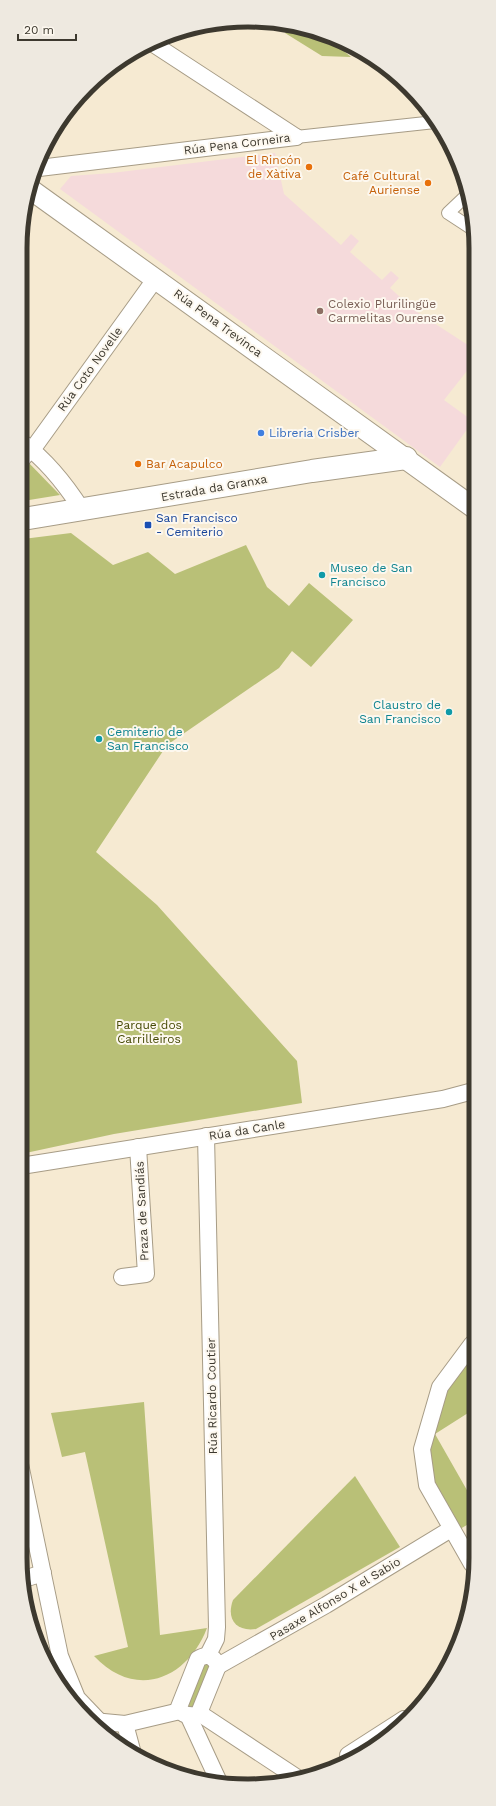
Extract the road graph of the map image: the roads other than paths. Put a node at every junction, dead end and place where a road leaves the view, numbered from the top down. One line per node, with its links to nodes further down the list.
1 (157, 47): 3 (street)
2 (430, 123): 3 (street, Rúa Pena Corneira)
3 (296, 137): 4 (street, Rúa Pena Corneira)
4 (42, 168)
5 (35, 192): 8 (street, Rúa Pena Trevinca)
6 (463, 199): 7 (street)
7 (468, 226)
8 (156, 278): 9 (street, Rúa Coto Novelle); 11 (street, Rúa Pena Trevinca)
9 (27, 451)
10 (27, 453): 13 (street)
11 (406, 458): 12 (street, Rúa Pena Trevinca); 13 (main road, Estrada da Granxa)
12 (469, 504)
13 (82, 510): 14 (main road, Estrada da Granxa)
14 (27, 518)
15 (469, 1092): 16 (street, Rúa da Canle)
16 (206, 1136): 17 (street, Rúa da Canle); 26 (street, Rúa Ricardo Coutier)
17 (138, 1147): 18 (street, Rúa da Canle); 19 (street, Praza de Sandiás)
18 (27, 1165)
19 (122, 1278)
20 (469, 1348): 22 (street)
21 (27, 1497): 24 (street)
22 (451, 1529): 23 (street); 26 (street, Pasaxe Alfonso X el Sabio)
23 (469, 1559)
24 (43, 1573): 25 (street); 27 (street)
25 (28, 1577)
26 (213, 1661): 28 (street); 28 (street, Pasaxe Alfonso X el Sabio)
27 (77, 1698)
28 (189, 1713): 30 (street); 34 (street); 35 (street)
29 (99, 1721): 30 (street)
30 (125, 1724): 32 (street)
31 (386, 1731): 33 (street)
32 (131, 1745)
33 (351, 1753)
34 (292, 1775)
35 (217, 1777)

